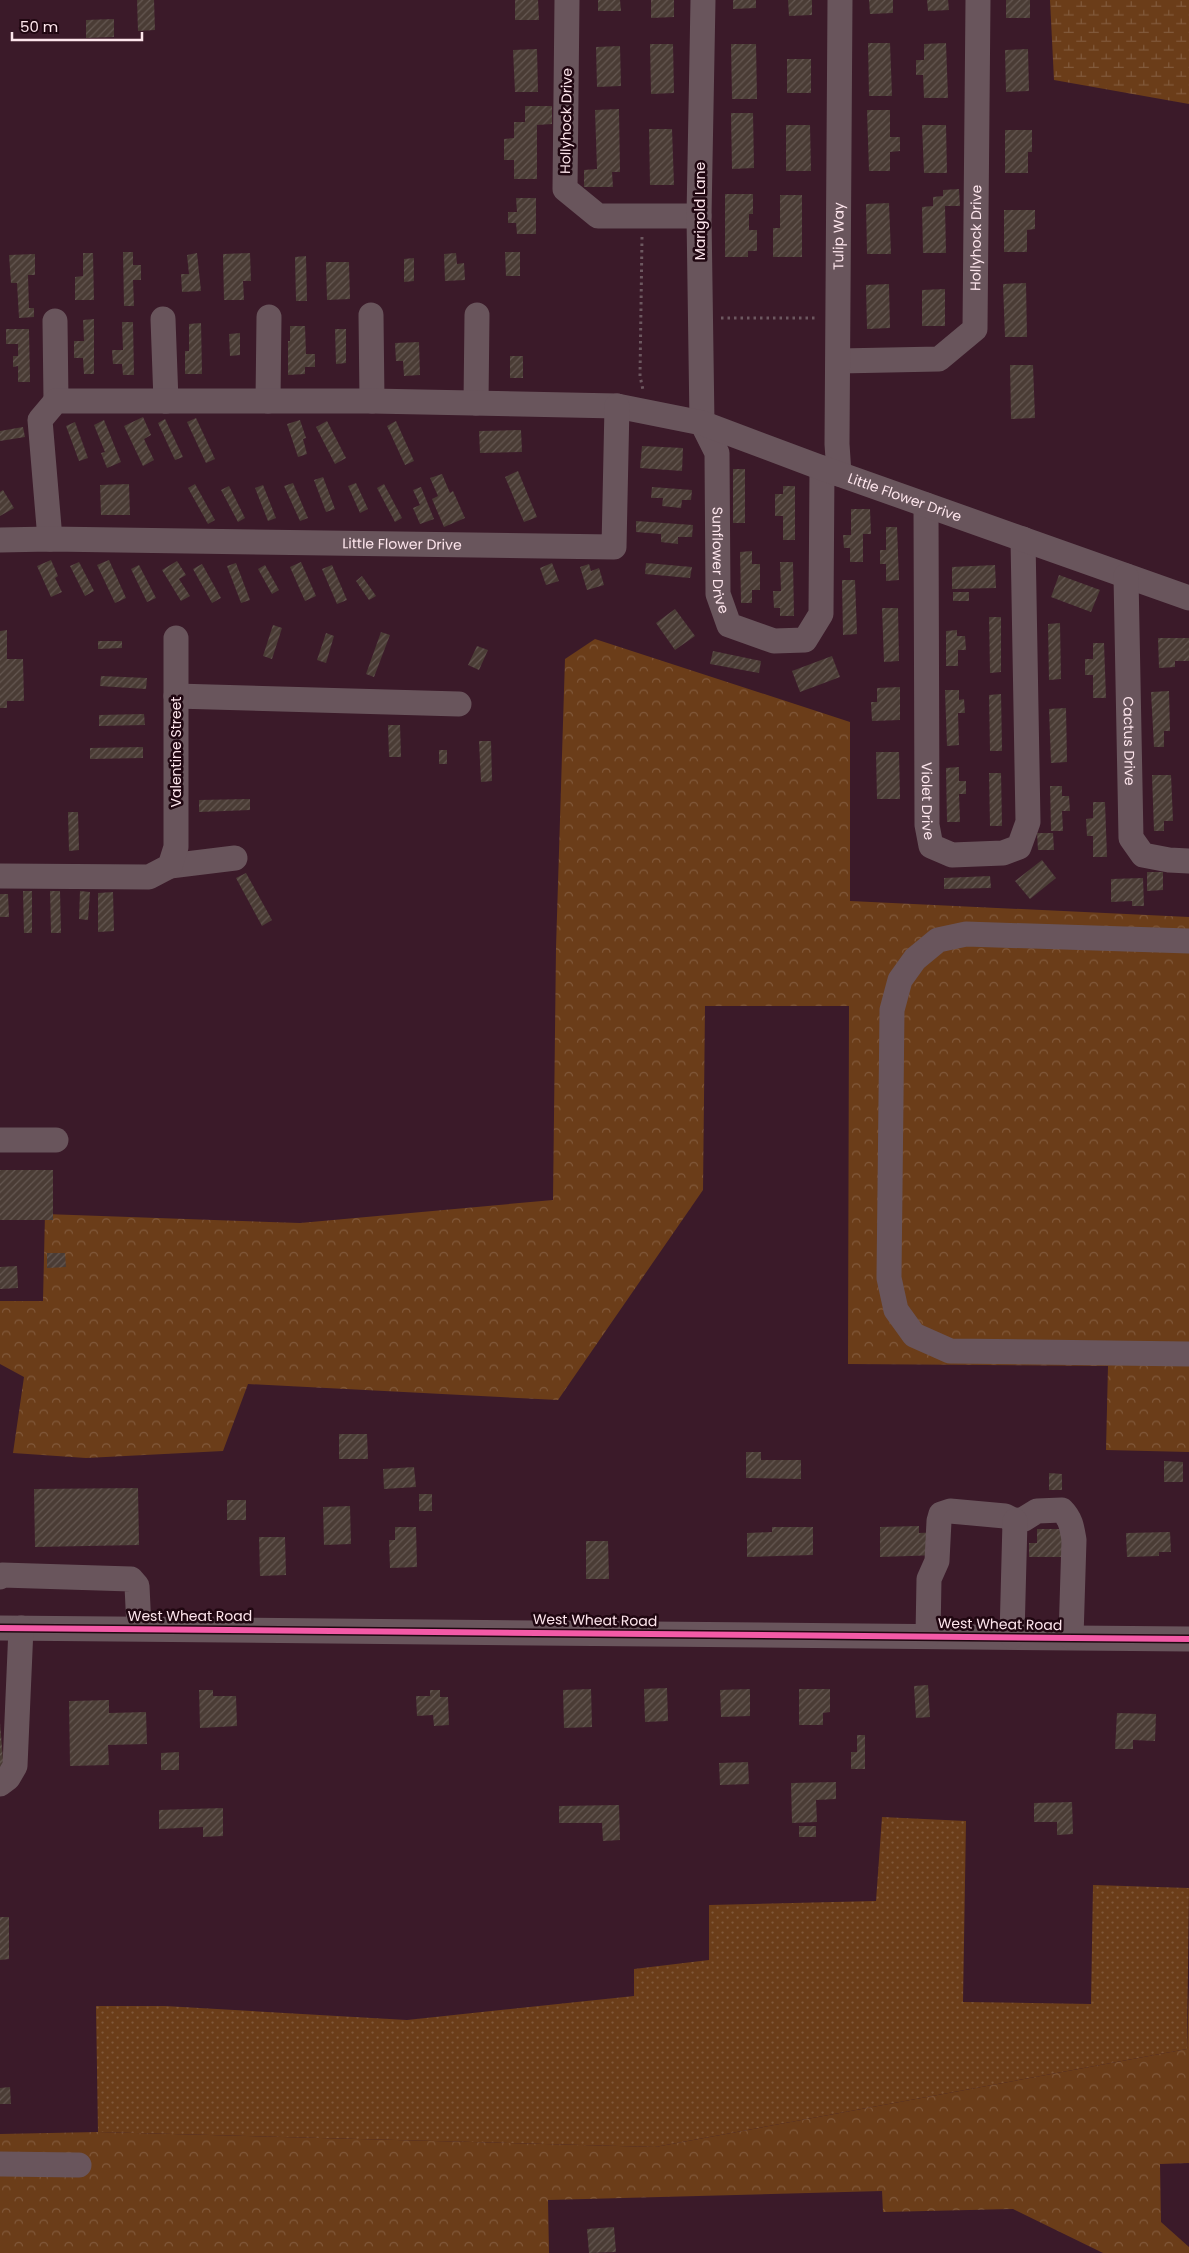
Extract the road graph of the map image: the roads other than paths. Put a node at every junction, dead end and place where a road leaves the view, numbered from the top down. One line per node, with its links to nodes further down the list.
1 (567, 0): 5 (street, Hollyhock Drive)
2 (704, 0): 5 (street, Marigold Lane)
3 (840, 0): 11 (street, Tulip Way)
4 (978, 0): 11 (street, Hollyhock Drive)
5 (699, 216): 18 (street, Marigold Lane)
6 (371, 315): 15 (street)
7 (477, 315): 16 (street)
8 (269, 317): 14 (street)
9 (163, 319): 13 (street)
10 (55, 321): 12 (street)
11 (839, 360): 19 (street, Tulip Way)
12 (56, 401): 13 (street, Little Flower Drive); 21 (street)
13 (166, 401): 14 (street, Little Flower Drive)
14 (268, 401): 15 (street, Little Flower Drive)
15 (372, 401): 16 (street, Little Flower Drive)
16 (476, 403): 17 (street, Little Flower Drive)
17 (617, 406): 18 (street, Little Flower Drive); 21 (street, Little Flower Drive)
18 (702, 423): 19 (street, Little Flower Drive); 19 (street, Sunflower Drive)
19 (831, 470): 20 (street, Little Flower Drive)
20 (926, 504): 22 (street, Little Flower Drive); 22 (street, Violet Drive)
21 (50, 539): 23 (street, Little Flower Drive)
22 (1023, 539): 24 (street, Little Flower Drive)
23 (0, 540)
24 (1126, 576): 25 (street, Little Flower Drive); 30 (street, Cactus Drive)
25 (1189, 598)
26 (176, 638): 27 (street, Valentine Street)
27 (176, 696): 28 (street); 31 (street, Valentine Street)
28 (459, 704)
29 (235, 858): 31 (street)
30 (1189, 861)
31 (170, 866): 32 (street)
32 (0, 876)
33 (1189, 941): 36 (street)
34 (0, 1140): 35 (street)
35 (56, 1140)
36 (1189, 1354)
37 (1015, 1521): 41 (street); 42 (street); 43 (street)
38 (0, 1577): 40 (street)
39 (10, 1628): 40 (street, West Wheat Road); 45 (street)
40 (139, 1628): 41 (street, West Wheat Road)
41 (928, 1635): 42 (street, West Wheat Road)
42 (1012, 1636): 43 (street, West Wheat Road)
43 (1070, 1637): 44 (street, West Wheat Road)
44 (1189, 1638)
45 (0, 1784)
46 (0, 2164): 47 (street)
47 (79, 2165)

